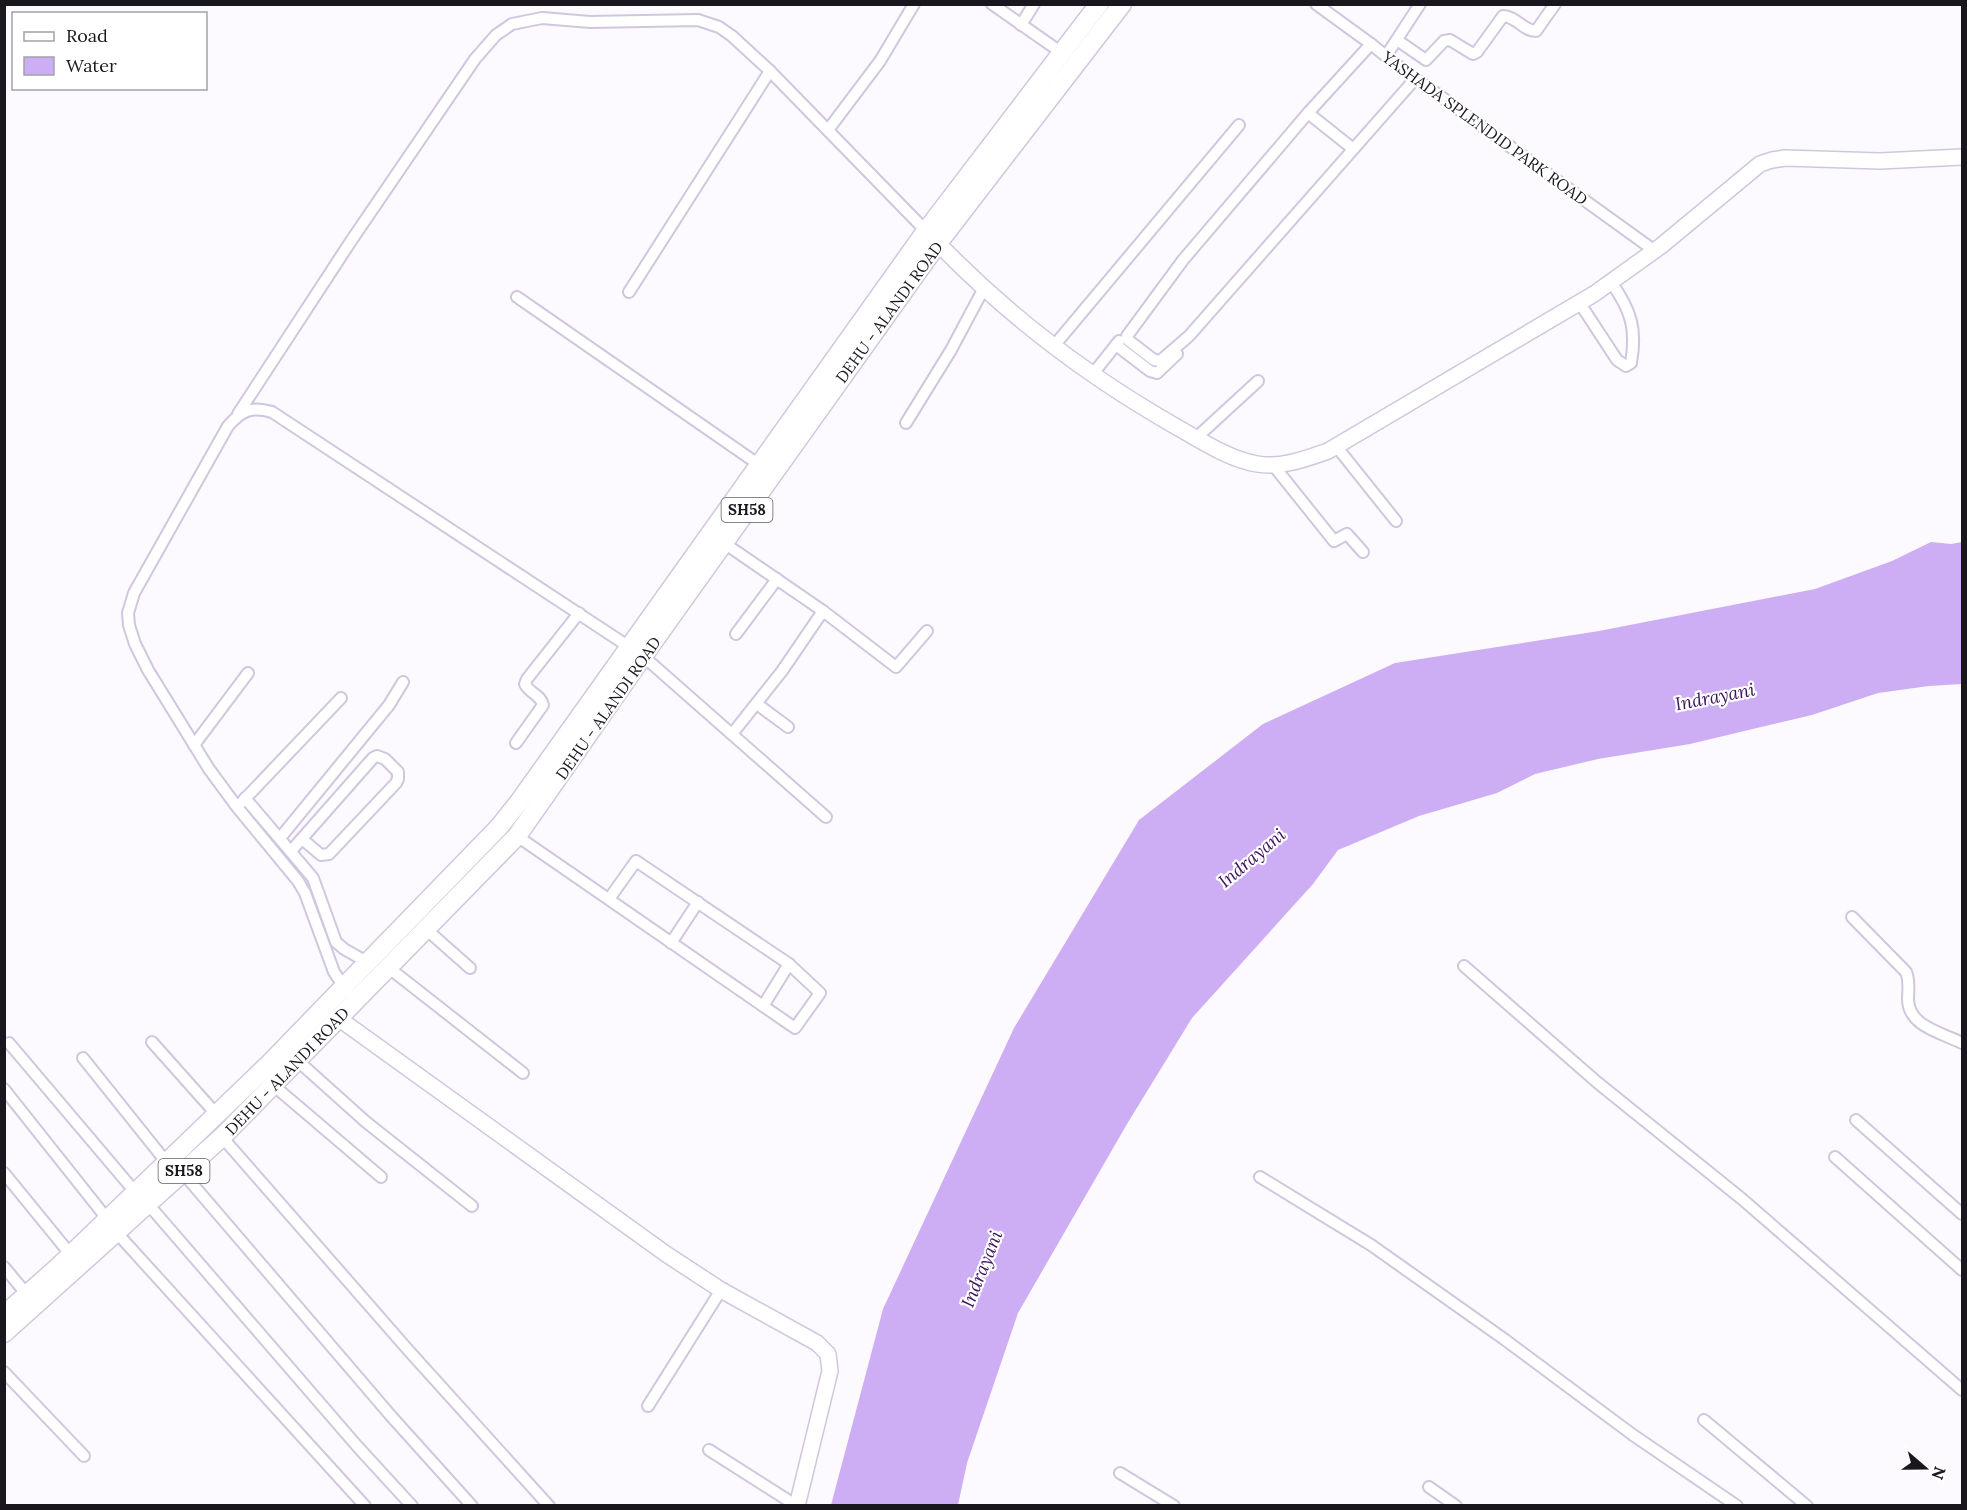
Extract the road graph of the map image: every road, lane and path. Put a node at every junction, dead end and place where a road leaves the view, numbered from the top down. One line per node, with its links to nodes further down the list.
1 (914, 4): 18 (street)
2 (992, 4): 9 (street)
3 (1034, 4): 9 (street)
4 (1099, 4): 12 (main road, DEHU - ALANDI ROAD / SH58)
5 (1122, 4): 21 (main road, DEHU - ALANDI ROAD / SH58)
6 (1316, 4): 11 (street, YASHADA SPLENDID PARK ROAD)
7 (1420, 4): 10 (street)
8 (1555, 4): 10 (street)
9 (1021, 25): 12 (street)
10 (1397, 40): 13 (street)
11 (1371, 44): 13 (street, YASHADA SPLENDID PARK ROAD); 16 (street)
12 (1062, 53): 21 (main road, DEHU - ALANDI ROAD / SH58)
13 (1386, 56): 15 (street, YASHADA SPLENDID PARK ROAD)
14 (770, 71): 18 (street); 25 (street); 32 (street)
15 (1415, 79): 19 (street); 22 (street, YASHADA SPLENDID PARK ROAD)
16 (1308, 113): 19 (street); 28 (street)
17 (1239, 125): 29 (street)
18 (828, 130): 21 (street)
19 (1352, 148): 28 (street)
20 (1962, 157): 22 (street)
21 (932, 237): 24 (street); 36 (main road, DEHU - ALANDI ROAD / SH58); 39 (main road, DEHU - ALANDI ROAD / SH58)
22 (1655, 251): 23 (street)
23 (1611, 282): 27 (street); 27 (street)
24 (984, 288): 29 (street); 33 (street)
25 (629, 292)
26 (517, 297): 36 (street)
27 (1579, 303): 35 (street)
28 (1189, 336): 30 (street)
29 (1053, 347): 30 (street)
30 (1092, 375): 34 (street)
31 (1258, 381): 34 (street)
32 (236, 416): 43 (street); 54 (street)
33 (906, 423)
34 (1196, 438): 37 (street)
35 (1336, 446): 37 (street); 38 (street)
36 (759, 464): 46 (main road, DEHU - ALANDI ROAD / SH58)
37 (1273, 465): 40 (street)
38 (1396, 521)
39 (724, 543): 41 (street); 46 (main road, DEHU - ALANDI ROAD / SH58)
40 (1363, 552)
41 (777, 579): 42 (street); 45 (street)
42 (824, 612): 44 (street); 50 (street)
43 (579, 614): 46 (street); 53 (street)
44 (927, 631)
45 (736, 634)
46 (636, 651): 52 (street); 58 (main road, DEHU - ALANDI ROAD / SH58); 67 (main road, DEHU - ALANDI ROAD / SH58)
47 (248, 673): 54 (street)
48 (403, 682): 59 (street)
49 (341, 698): 55 (street)
50 (757, 704): 51 (street); 52 (street)
51 (788, 727)
52 (732, 734): 57 (street)
53 (516, 743)
54 (194, 745): 56 (street)
55 (245, 798): 56 (street); 59 (street)
56 (237, 807): 72 (street)
57 (826, 817)
58 (517, 836): 62 (street); 65 (main road, DEHU - ALANDI ROAD / SH58)
59 (280, 838): 61 (street)
60 (302, 839): 60 (street); 61 (street)
61 (291, 851): 67 (street)
62 (609, 899): 63 (street); 66 (street)
63 (698, 902): 66 (street); 68 (street)
64 (1852, 917): 77 (street)
65 (427, 930): 70 (main road, DEHU - ALANDI ROAD / SH58); 71 (street)
66 (671, 943): 73 (street)
67 (367, 962): 72 (main road, DEHU - ALANDI ROAD / SH58)
68 (789, 964): 73 (street); 73 (street)
69 (1464, 966): 104 (street)
70 (389, 968): 72 (main road, DEHU - ALANDI ROAD / SH58); 80 (street)
71 (470, 968)
72 (349, 993): 74 (main road, DEHU - ALANDI ROAD / SH58); 83 (main road, DEHU - ALANDI ROAD / SH58)
73 (764, 1006)
74 (338, 1018): 79 (main road, DEHU - ALANDI ROAD / SH58); 99 (street)
75 (152, 1042): 83 (street)
76 (9, 1043): 92 (street)
77 (1962, 1043)
78 (83, 1058): 87 (street)
79 (298, 1061): 81 (main road, DEHU - ALANDI ROAD / SH58); 93 (street)
80 (523, 1073)
81 (273, 1085): 85 (main road, DEHU - ALANDI ROAD / SH58); 90 (street)
82 (4, 1089): 95 (street)
83 (217, 1115): 87 (main road, DEHU - ALANDI ROAD / SH58)
84 (1856, 1120): 94 (street)
85 (222, 1137): 89 (main road, DEHU - ALANDI ROAD / SH58); 114 (street)
86 (1835, 1157): 98 (street)
87 (167, 1162): 92 (main road, DEHU - ALANDI ROAD / SH58)
88 (4, 1173): 96 (street)
89 (183, 1173): 92 (main road, DEHU - ALANDI ROAD / SH58); 113 (street)
90 (381, 1177)
91 (1260, 1177): 118 (street)
92 (142, 1198): 95 (main road, DEHU - ALANDI ROAD / SH58); 112 (street)
93 (472, 1206)
94 (1962, 1214)
95 (112, 1226): 96 (main road, DEHU - ALANDI ROAD / SH58); 100 (main road, DEHU - ALANDI ROAD / SH58); 111 (street)
96 (70, 1255): 100 (main road, DEHU - ALANDI ROAD / SH58)
97 (4, 1267): 100 (street)
98 (1962, 1270)
99 (721, 1290): 105 (street); 115 (street)
100 (31, 1300): 101 (main road, DEHU - ALANDI ROAD / SH58); 102 (main road, DEHU - ALANDI ROAD / SH58)
101 (4, 1315)
102 (4, 1333)
103 (4, 1372): 108 (street)
104 (1962, 1390)
105 (648, 1406)
106 (1704, 1420): 119 (street)
107 (709, 1450): 115 (street)
108 (84, 1456)
109 (1120, 1473): 116 (street)
110 (1429, 1487): 117 (street)
111 (365, 1506)
112 (412, 1506)
113 (472, 1506)
114 (549, 1506)
115 (797, 1506)
116 (1174, 1506)
117 (1456, 1506)
118 (1737, 1506)
119 (1807, 1506)

